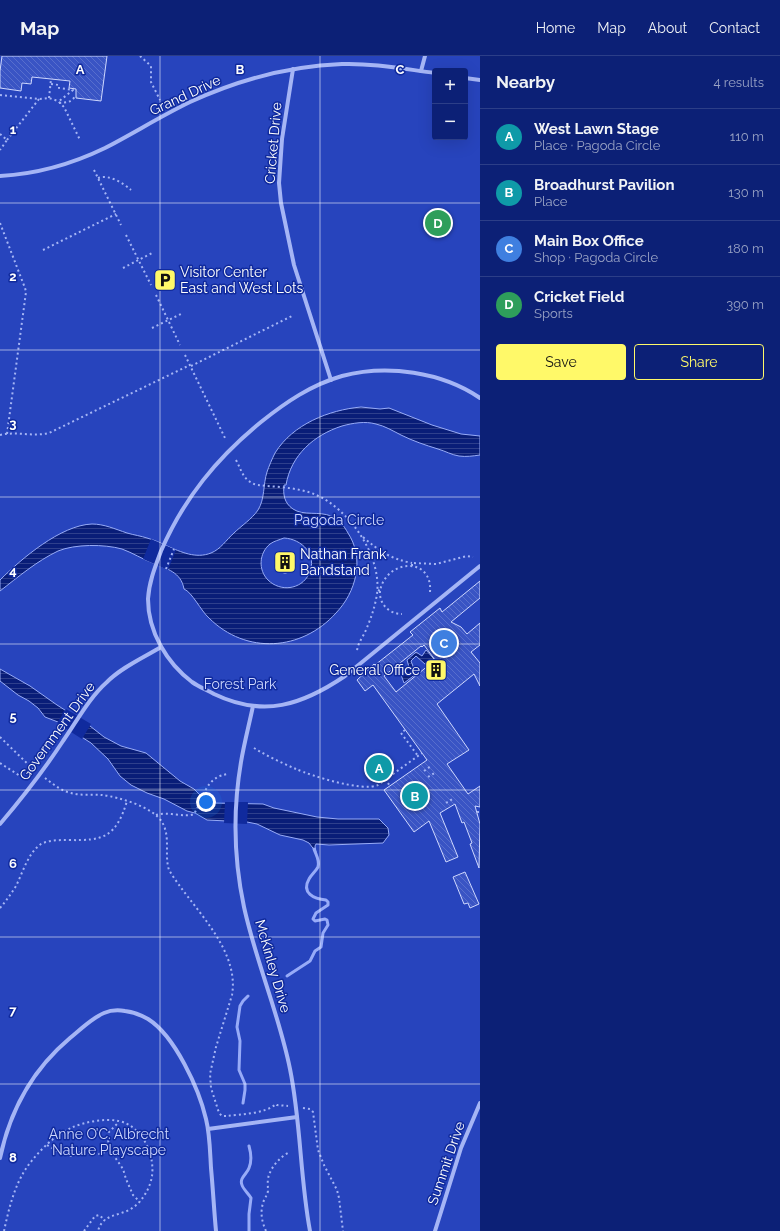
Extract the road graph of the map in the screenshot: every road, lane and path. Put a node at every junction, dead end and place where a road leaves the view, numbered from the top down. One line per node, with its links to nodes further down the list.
1 (140, 56): 14 (path)
2 (425, 56): 4 (street)
3 (293, 69): 4 (street, Grand Drive); 21 (street, Grand Drive); 41 (street, Cricket Drive)
4 (420, 71): 5 (street, Grand Drive)
5 (432, 73)
6 (468, 78): 8 (street)
7 (51, 79): 9 (path)
8 (480, 80)
9 (51, 84): 12 (path); 15 (path)
10 (0, 95): 13 (path)
11 (76, 95): 15 (path)
12 (49, 98): 13 (path); 15 (path)
13 (39, 99): 17 (path)
14 (160, 100)
15 (59, 102): 18 (path)
16 (0, 134): 17 (path)
17 (7, 140): 19 (path)
18 (80, 140)
19 (0, 150)
20 (94, 170): 22 (path)
21 (0, 176)
22 (98, 178): 23 (path); 24 (path)
23 (131, 190)
24 (116, 214): 26 (path); 28 (path)
25 (0, 223): 43 (path)
26 (121, 225)
27 (126, 235): 30 (path)
28 (43, 250)
29 (154, 252): 30 (path)
30 (138, 260): 31 (path); 32 (path)
31 (123, 268)
32 (151, 285)
33 (156, 295): 36 (path)
34 (183, 313): 36 (path)
35 (294, 315): 40 (path)
36 (168, 320): 37 (path); 38 (path)
37 (152, 328)
38 (180, 345)
39 (185, 355): 40 (path)
40 (190, 366): 43 (path); 45 (path)
41 (331, 380): 42 (street); 56 (street)
42 (480, 398)
43 (7, 434): 44 (path)
44 (0, 435)
45 (225, 438)
46 (236, 460): 47 (path)
47 (360, 535): 50 (path); 53 (path)
48 (174, 549): 52 (path)
49 (473, 557): 50 (path)
50 (412, 564): 53 (path); 54 (path)
51 (480, 566): 58 (street)
52 (166, 568)
53 (379, 590): 55 (path); 57 (path)
54 (430, 592)
55 (402, 614)
56 (161, 647): 58 (street); 79 (street, Government Drive)
57 (357, 652)
58 (253, 706): 84 (street, McKinley Drive)
59 (405, 730): 63 (path)
60 (0, 737): 66 (path)
61 (254, 748): 73 (path)
62 (422, 753): 63 (path)
63 (418, 756): 73 (path)
64 (0, 763): 70 (path)
65 (432, 766): 67 (path)
66 (33, 768)
67 (424, 771)
68 (436, 772): 71 (path)
69 (229, 774): 78 (path)
70 (20, 776)
71 (428, 777)
72 (48, 780): 76 (path)
73 (385, 780): 74 (path)
74 (390, 786)
75 (454, 798): 77 (path)
76 (127, 801): 78 (path); 80 (path)
77 (446, 803)
78 (156, 815): 82 (path)
79 (0, 824)
80 (0, 908)
81 (480, 1103): 100 (street, Summit Drive)
82 (277, 1105)
83 (304, 1108): 99 (path)
84 (297, 1117): 86 (street); 98 (street, McKinley Drive)
85 (119, 1121): 87 (path); 88 (path); 91 (path)
86 (208, 1129): 90 (street); 96 (street)
87 (47, 1145): 88 (path); 93 (path)
88 (110, 1150): 91 (path)
89 (290, 1152): 97 (path)
90 (0, 1158)
91 (140, 1202): 92 (path)
92 (105, 1220): 94 (path); 95 (path)
93 (4, 1231)
94 (84, 1231)
95 (98, 1231)
96 (216, 1231)
97 (266, 1231)
98 (310, 1231)
99 (343, 1231)
100 (435, 1231)

